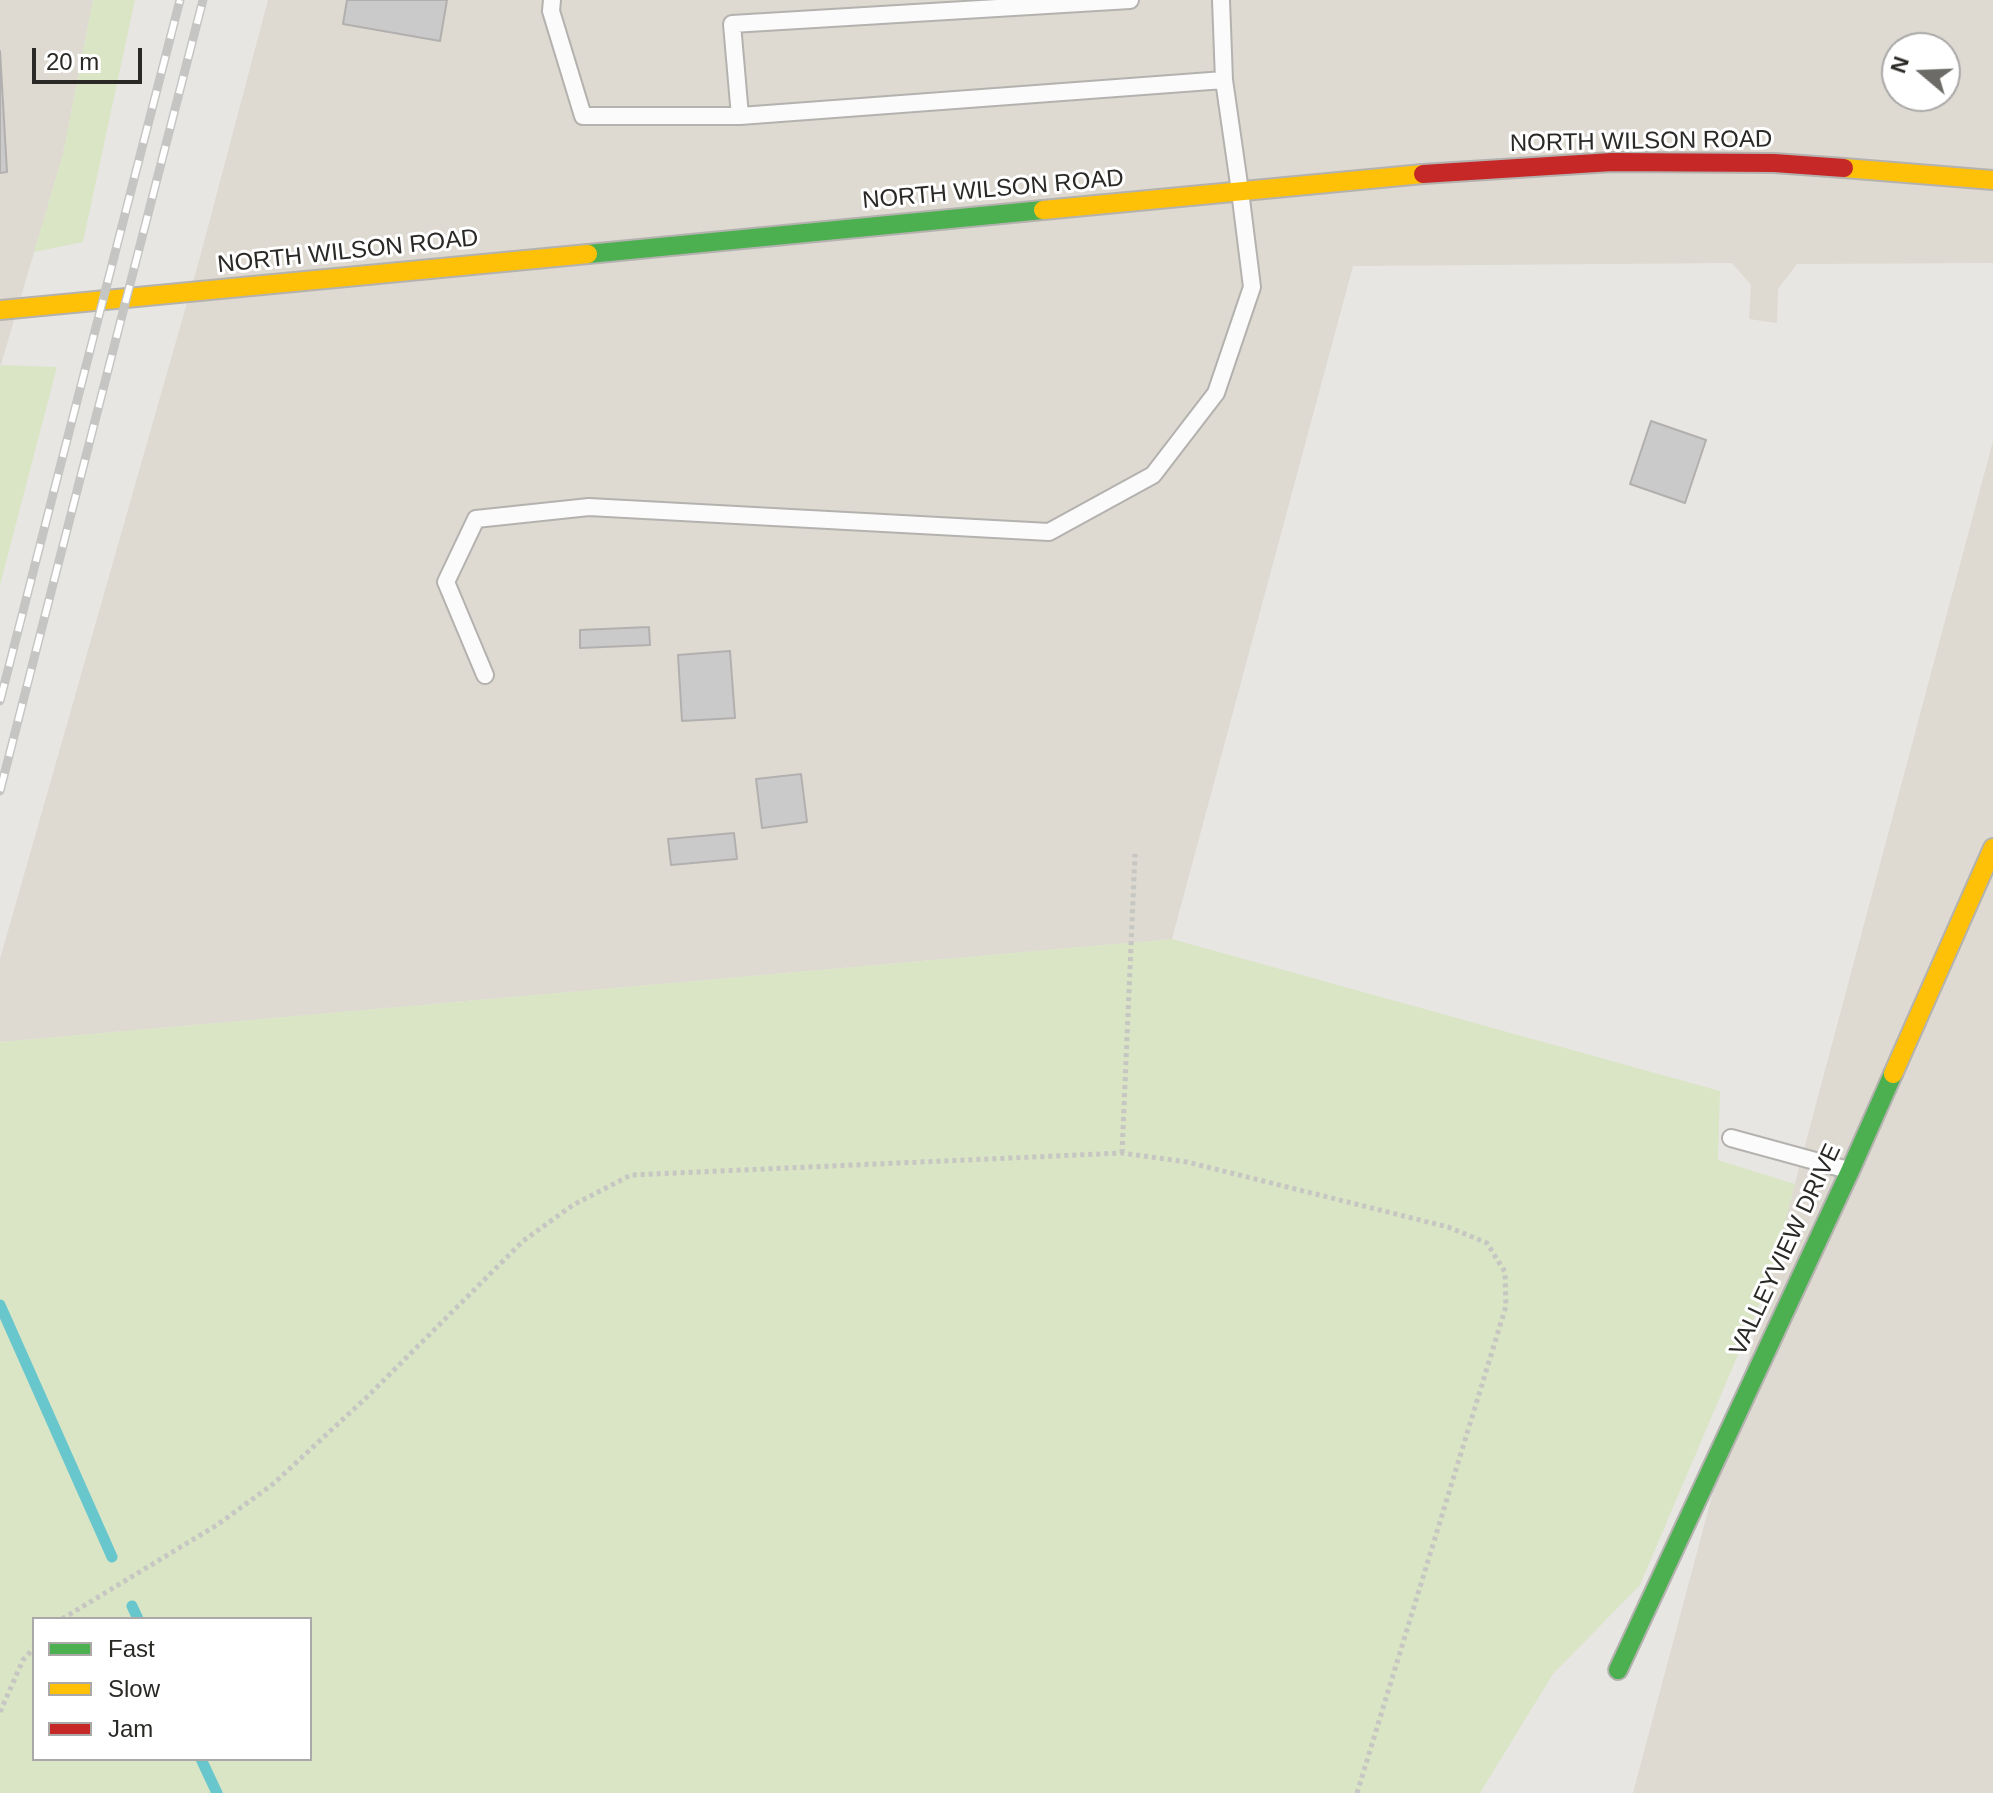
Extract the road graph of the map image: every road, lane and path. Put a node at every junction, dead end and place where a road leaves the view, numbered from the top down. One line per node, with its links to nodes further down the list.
1 (552, 0): 5 (lane)
2 (1130, 0): 5 (lane)
3 (1221, 0): 4 (lane)
4 (1224, 80): 5 (lane); 7 (lane)
5 (740, 116)
6 (1993, 180): 7 (main road, NORTH WILSON ROAD)
7 (1240, 191): 8 (main road, NORTH WILSON ROAD); 9 (lane)
8 (0, 310)
9 (485, 675)
10 (1993, 848): 14 (main road, VALLEYVIEW DRIVE)
11 (1135, 854): 13 (path)
12 (1731, 1138): 14 (lane)
13 (1122, 1153): 15 (path); 19 (path)
14 (1850, 1171): 17 (main road, VALLEYVIEW DRIVE)
15 (65, 1617)
16 (32, 1650): 18 (path)
17 (1618, 1670)
18 (0, 1712)
19 (1357, 1793)

